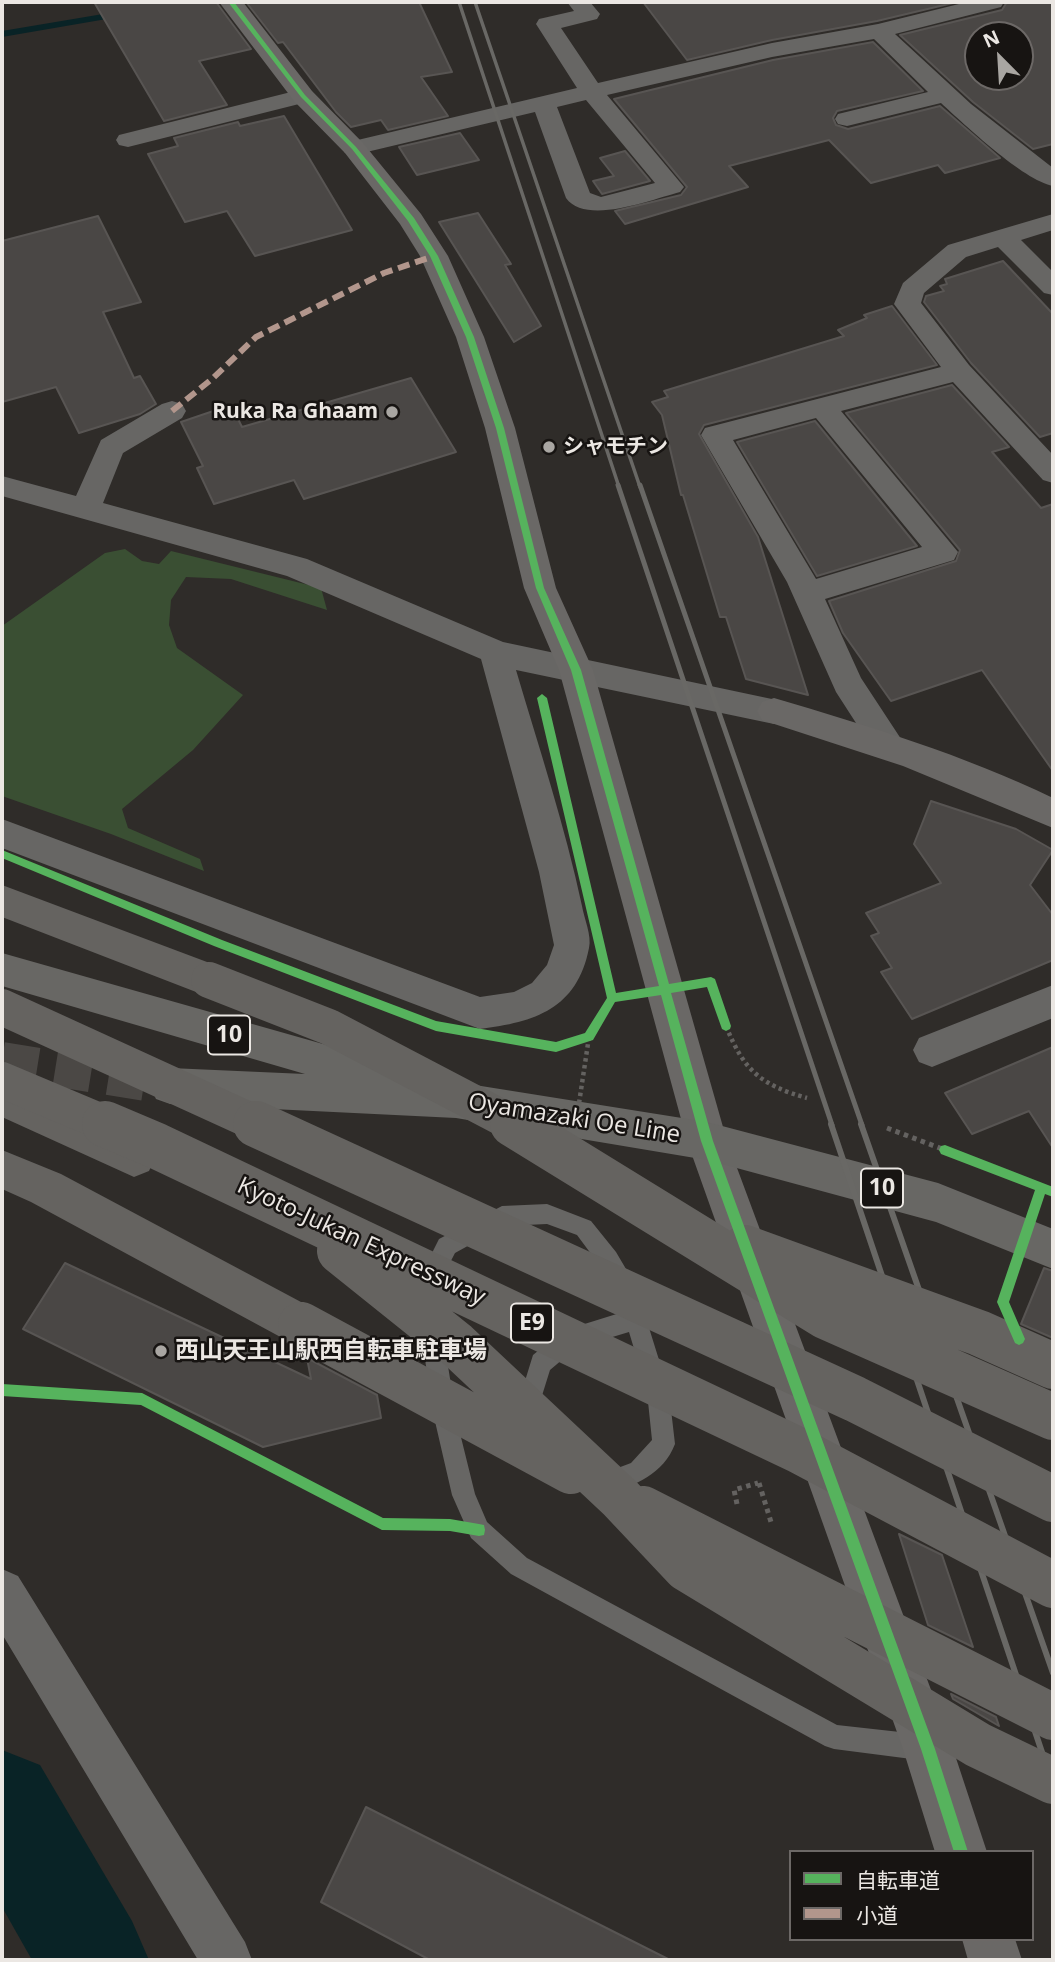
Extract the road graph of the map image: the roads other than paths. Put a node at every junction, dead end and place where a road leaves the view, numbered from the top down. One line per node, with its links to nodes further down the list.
1 (231, 2): 7 (street)
2 (578, 2): 5 (street)
3 (981, 3): 4 (street)
4 (879, 31): 5 (street); 6 (street)
5 (591, 91): 8 (street); 8 (street)
6 (943, 95): 9 (street); 12 (street)
7 (303, 96): 10 (street); 11 (street)
8 (544, 103): 11 (street)
9 (847, 119)
10 (128, 140)
11 (354, 148): 24 (street)
12 (1053, 179)
13 (1053, 222): 14 (street)
14 (1003, 237): 15 (street); 16 (street)
15 (1053, 287)
16 (960, 371): 17 (street); 19 (street)
17 (822, 407): 22 (street); 22 (street)
18 (172, 411): 21 (street)
19 (1053, 473)
20 (2, 486): 21 (street)
21 (86, 509): 23 (street)
22 (807, 593): 26 (street)
23 (495, 652): 24 (street); 28 (street)
24 (576, 670): 25 (street); 38 (street)
25 (774, 711): 26 (street)
26 (888, 745): 27 (street)
27 (1053, 814)
28 (2, 834)
29 (2, 901): 40 (highway, bridge)
30 (2, 970): 37 (main road, Oyamazaki Oe Line / 10)
31 (1053, 1001): 33 (street)
32 (2, 1007): 46 (highway, bridge)
33 (932, 1050)
34 (2, 1080): 47 (highway, Kyoto-Jukan Expressway / E9, bridge)
35 (159, 1085): 37 (main road, Oyamazaki Oe Line / 10)
36 (2, 1098): 45 (highway, bridge)
37 (456, 1100): 38 (main road, Oyamazaki Oe Line / 10)
38 (707, 1141): 41 (main road, Oyamazaki Oe Line / 10); 50 (street)
39 (2, 1169): 45 (highway, bridge)
40 (668, 1220): 43 (highway, bridge); 44 (highway, bridge)
41 (1053, 1250)
42 (636, 1319): 42 (lane); 50 (lane)
43 (1053, 1366)
44 (1053, 1417)
45 (620, 1498): 49 (highway, bridge); 51 (highway, bridge)
46 (1053, 1499)
47 (1053, 1585)
48 (2, 1592): 54 (street)
49 (1053, 1717)
50 (928, 1749): 52 (street)
51 (1053, 1781)
52 (960, 1850)
53 (989, 1941): 55 (street)
54 (227, 1960)
55 (995, 1960)

